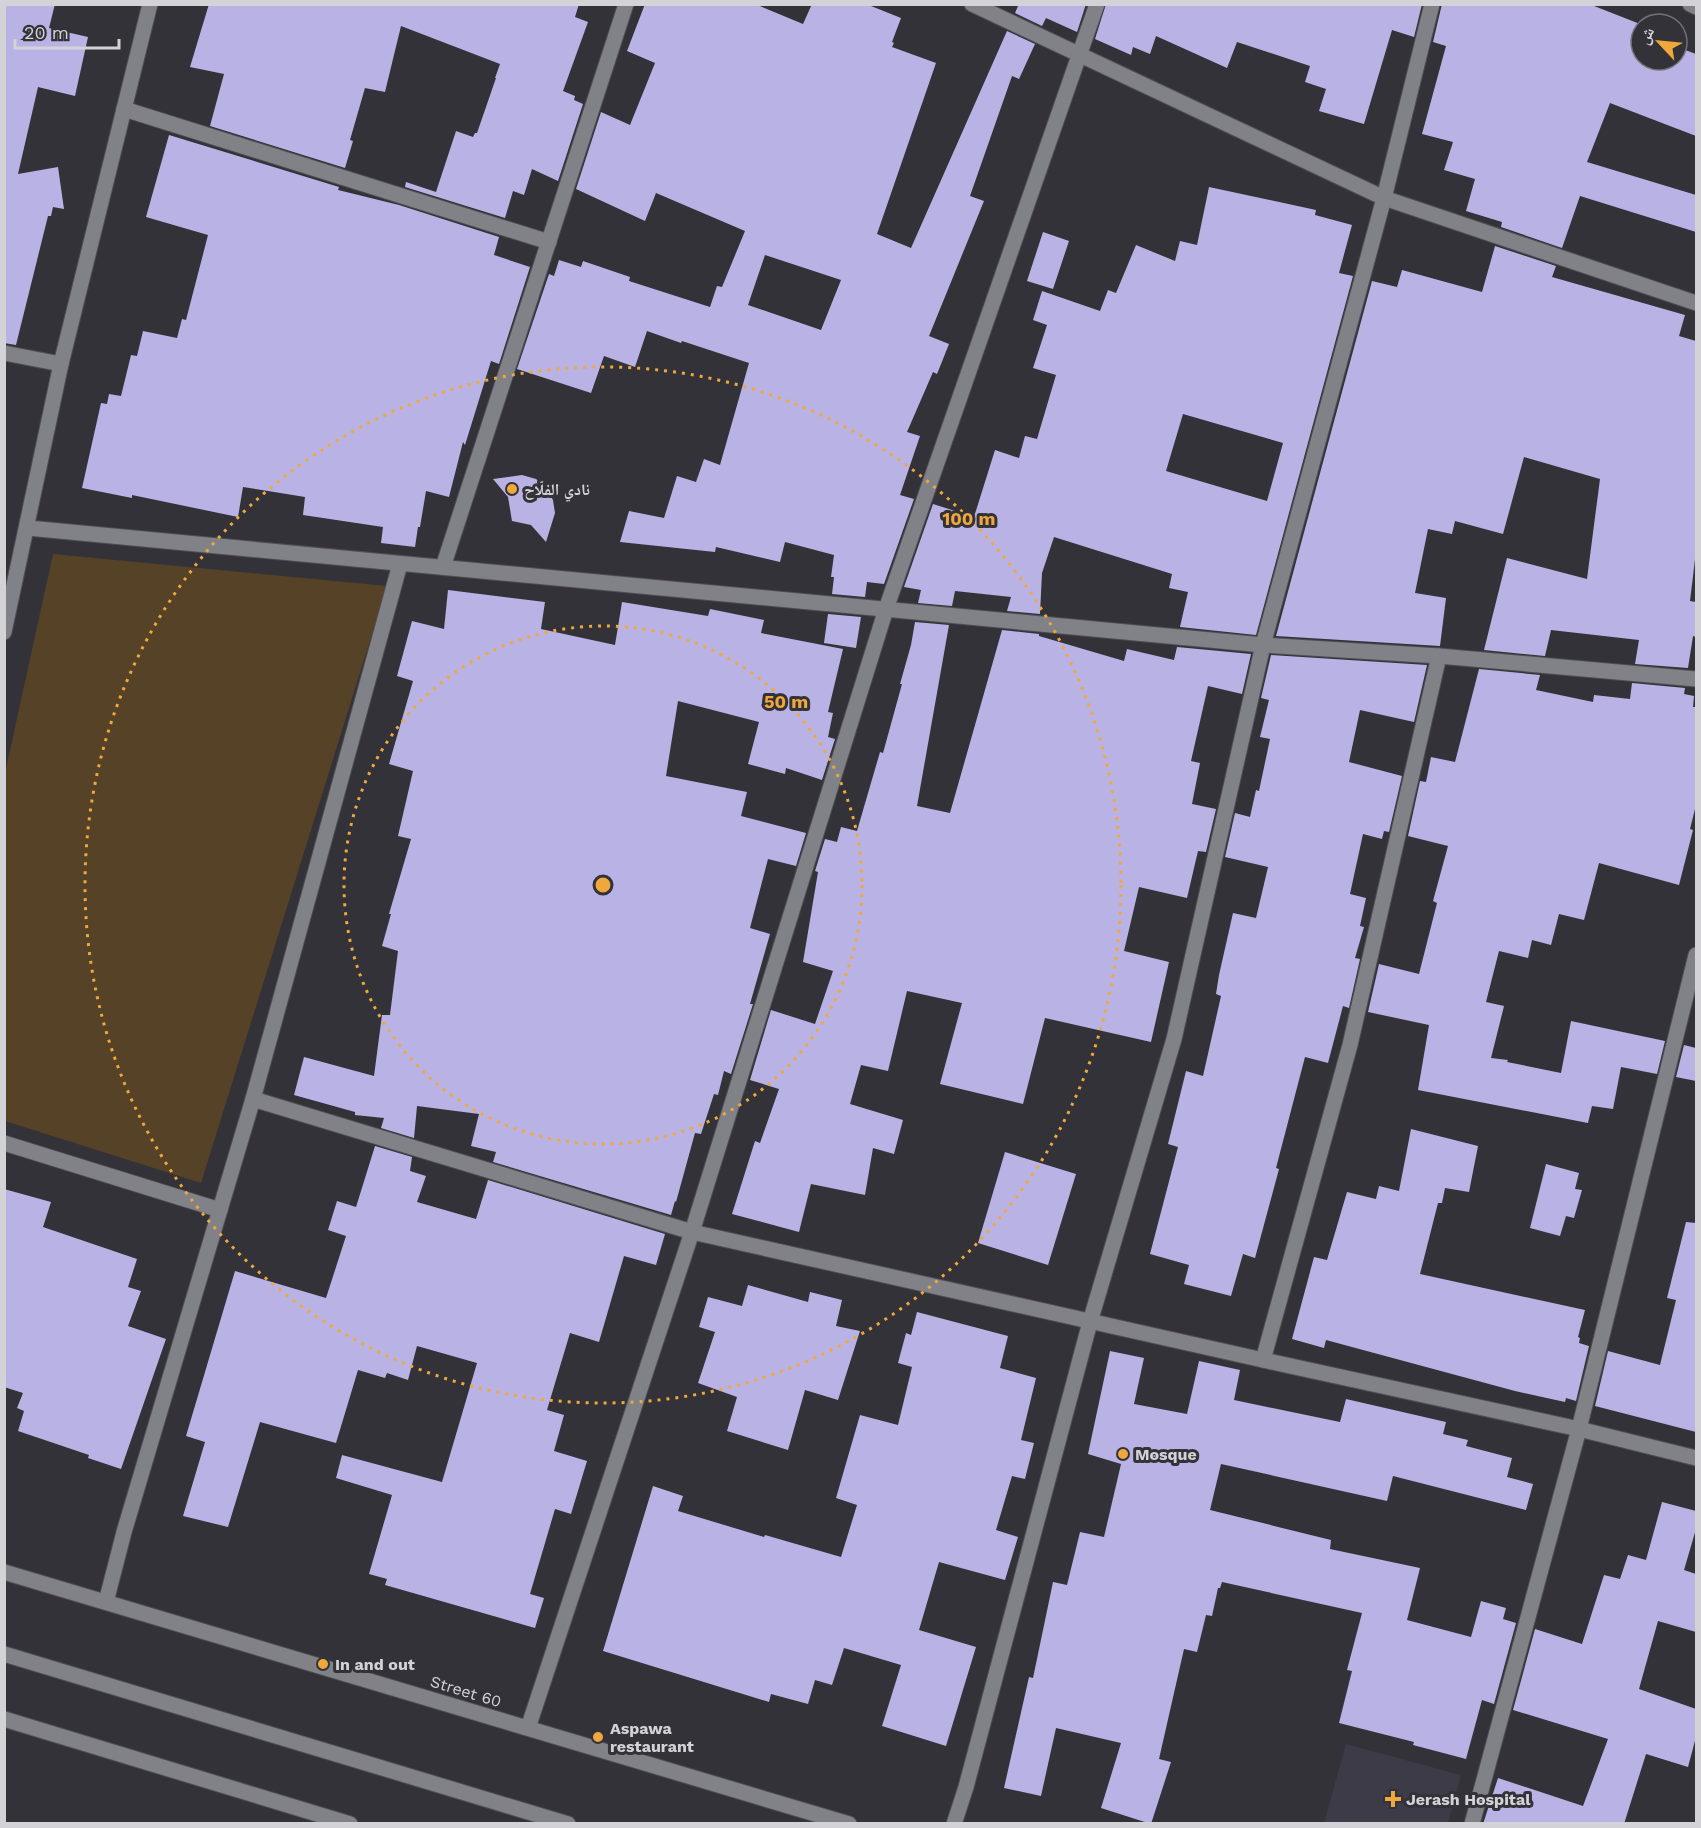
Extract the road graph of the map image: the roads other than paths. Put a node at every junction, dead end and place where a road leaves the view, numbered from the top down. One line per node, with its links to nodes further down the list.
1 (150, 4): 9 (street)
2 (626, 4): 11 (street)
3 (972, 4): 8 (street)
4 (1097, 4): 8 (street)
5 (1432, 4): 10 (street)
6 (1690, 4): 7 (street)
7 (1696, 7)
8 (1079, 55): 10 (street); 18 (street)
9 (124, 109): 11 (street); 14 (street)
10 (1384, 198): 12 (street); 20 (street)
11 (549, 242): 17 (street)
12 (1696, 303)
13 (4, 353): 14 (street)
14 (61, 364): 15 (street)
15 (28, 528): 16 (street); 19 (street)
16 (400, 564): 17 (street); 24 (street)
17 (443, 567): 18 (street)
18 (886, 609): 20 (street); 27 (street)
19 (4, 632)
20 (1263, 645): 21 (street); 28 (street)
21 (1440, 656): 22 (street); 29 (street)
22 (1696, 680)
23 (1696, 955): 30 (street)
24 (253, 1099): 26 (street); 27 (street)
25 (4, 1143): 26 (street)
26 (220, 1210): 33 (street)
27 (692, 1232): 28 (street); 36 (street)
28 (1090, 1322): 29 (street); 41 (street)
29 (1263, 1360): 30 (street)
30 (1579, 1428): 31 (street); 42 (street)
31 (1696, 1458)
32 (4, 1572): 33 (street, Street 60)
33 (106, 1602): 36 (street, Street 60)
34 (4, 1654): 39 (street)
35 (4, 1719): 37 (street)
36 (528, 1728): 40 (street, Street 60)
37 (315, 1818): 38 (street)
38 (350, 1824)
39 (568, 1824)
40 (849, 1824)
41 (954, 1824)
42 (1472, 1824)

